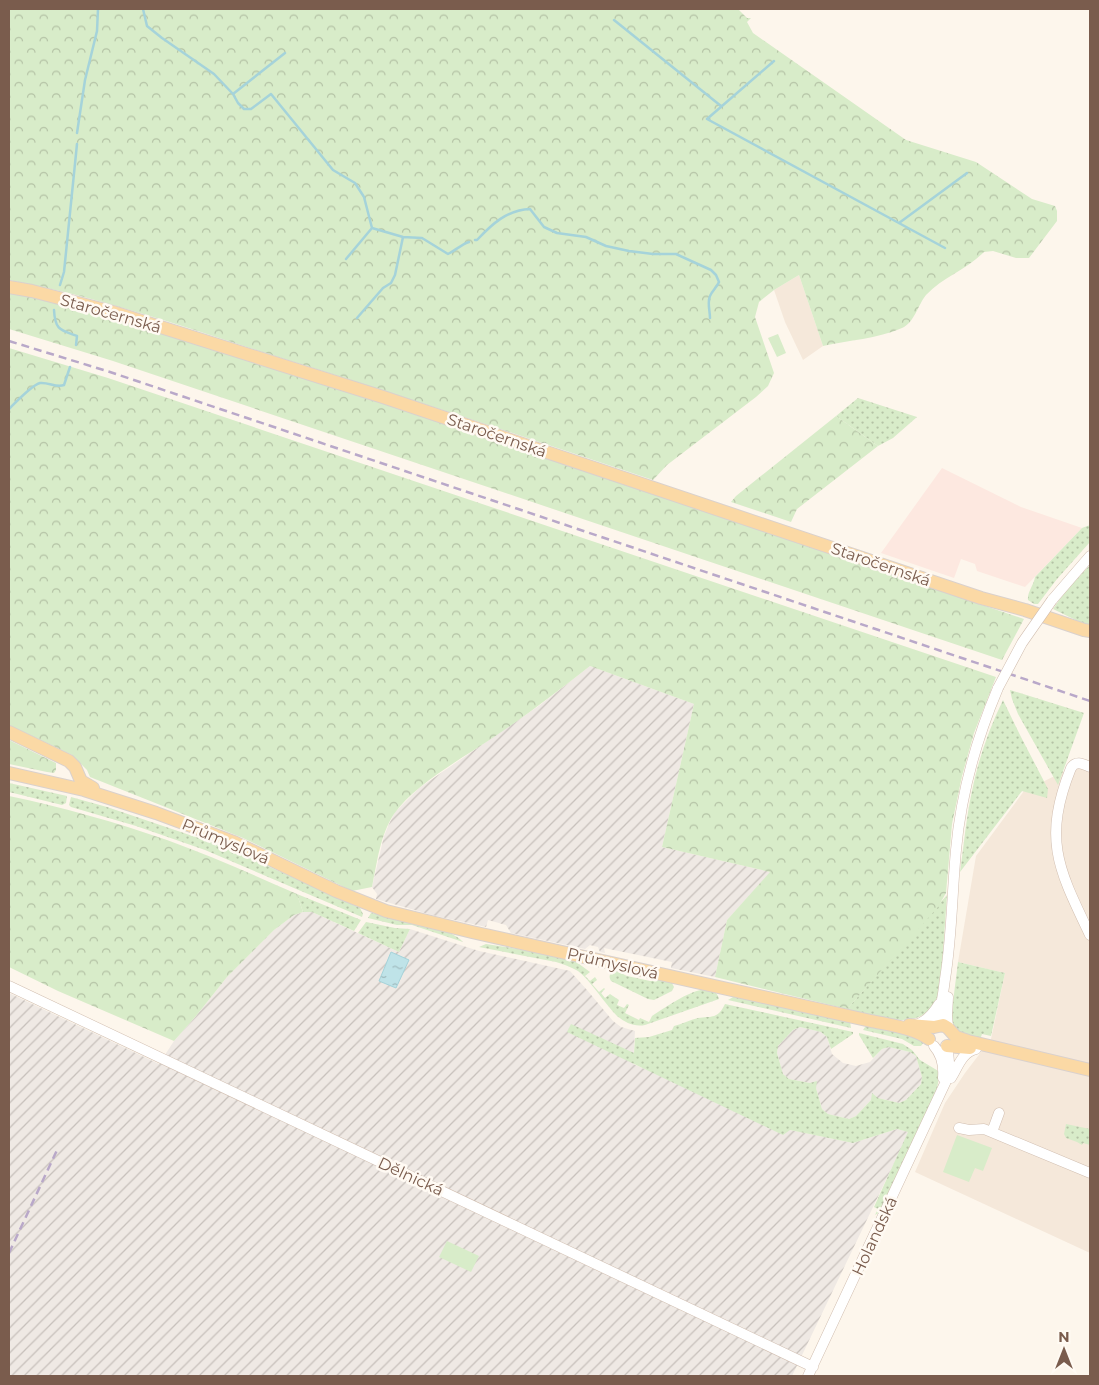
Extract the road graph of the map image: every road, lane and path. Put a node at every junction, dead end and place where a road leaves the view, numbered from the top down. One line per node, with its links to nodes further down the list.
1 (9, 287): 3 (main road, Staročernská)
2 (1090, 556): 16 (street, bridge)
3 (981, 598): 4 (main road, Staročernská); 5 (main road, Staročernská)
4 (1090, 631)
5 (1090, 640)
6 (9, 732): 9 (main road)
7 (1090, 767): 15 (street)
8 (9, 773): 11 (main road, Průmyslová)
9 (71, 773): 11 (main road); 12 (main road); 13 (main road)
10 (9, 779): 12 (main road, Průmyslová)
11 (54, 782): 12 (main road, Průmyslová)
12 (70, 790): 13 (main road, Průmyslová); 14 (main road, Průmyslová)
13 (114, 798): 14 (main road, Průmyslová)
14 (302, 875): 19 (main road, Průmyslová)
15 (1090, 934)
16 (948, 960): 18 (street); 22 (street)
17 (9, 986): 32 (street, Dělnická)
18 (943, 993): 20 (street); 21 (street)
19 (872, 1020): 20 (main road, Průmyslová); 23 (main road, Průmyslová)
20 (913, 1026): 21 (main road, Průmyslová)
21 (934, 1027): 22 (main road); 23 (main road)
22 (949, 1029): 23 (main road); 25 (main road)
23 (939, 1044): 24 (main road, Průmyslová); 27 (street, Holandská)
24 (978, 1048): 25 (main road, Průmyslová); 27 (street, Holandská)
25 (1025, 1055): 26 (main road)
26 (1090, 1070)
27 (940, 1096): 32 (street, Holandská)
28 (999, 1113): 30 (street)
29 (959, 1128): 30 (street)
30 (992, 1132): 31 (street)
31 (1090, 1173)
32 (810, 1371)

